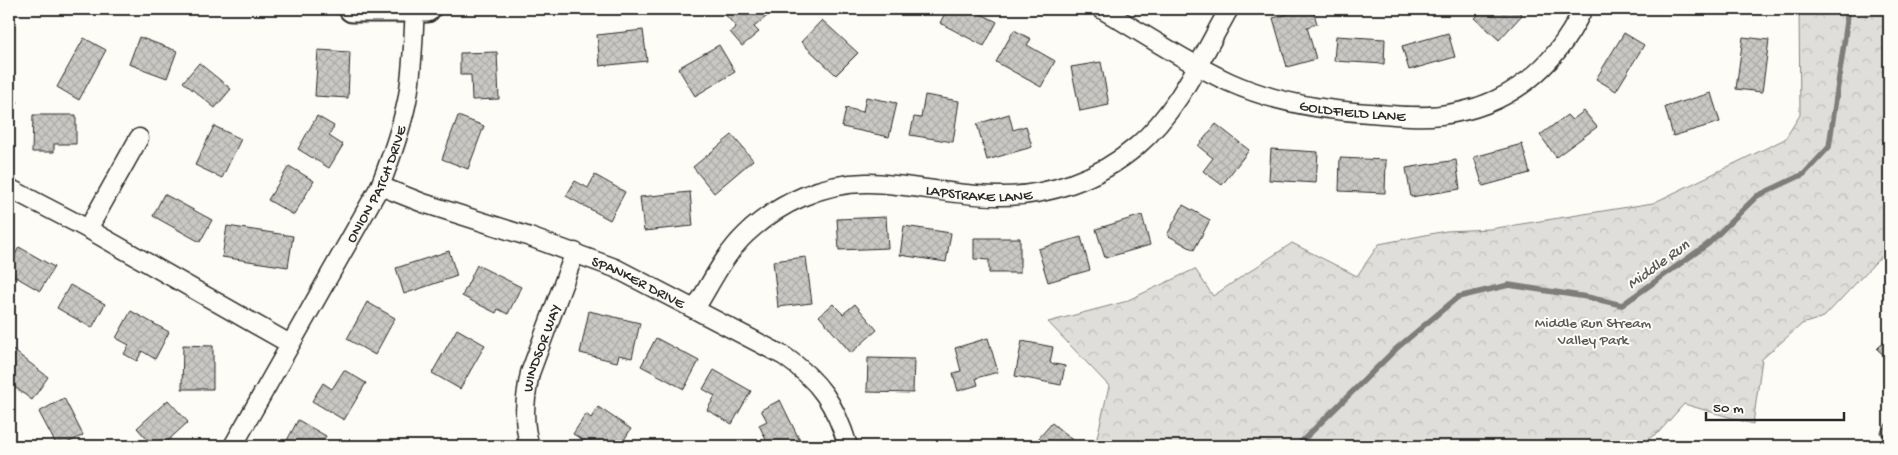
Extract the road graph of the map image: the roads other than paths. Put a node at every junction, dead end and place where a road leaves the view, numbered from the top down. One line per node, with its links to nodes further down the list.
1 (352, 9): 2 (main road)
2 (419, 9): 8 (street, ONION PATCH DRIVE)
3 (1100, 9): 6 (street, GOLDFIELD LANE)
4 (1229, 9): 6 (street, LAPSTRAKE LANE)
5 (1583, 9): 6 (street, GOLDFIELD LANE)
6 (1197, 65): 12 (street, LAPSTRAKE LANE)
7 (139, 138): 10 (street)
8 (380, 186): 11 (street, SPANKER DRIVE); 13 (street, ONION PATCH DRIVE)
9 (9, 188): 10 (street)
10 (88, 229): 13 (street)
11 (575, 252): 12 (street, SPANKER DRIVE); 15 (street, WINDSOR WAY)
12 (695, 309): 16 (street, SPANKER DRIVE)
13 (290, 344): 14 (street, ONION PATCH DRIVE)
14 (233, 446)
15 (530, 446)
16 (848, 446)

